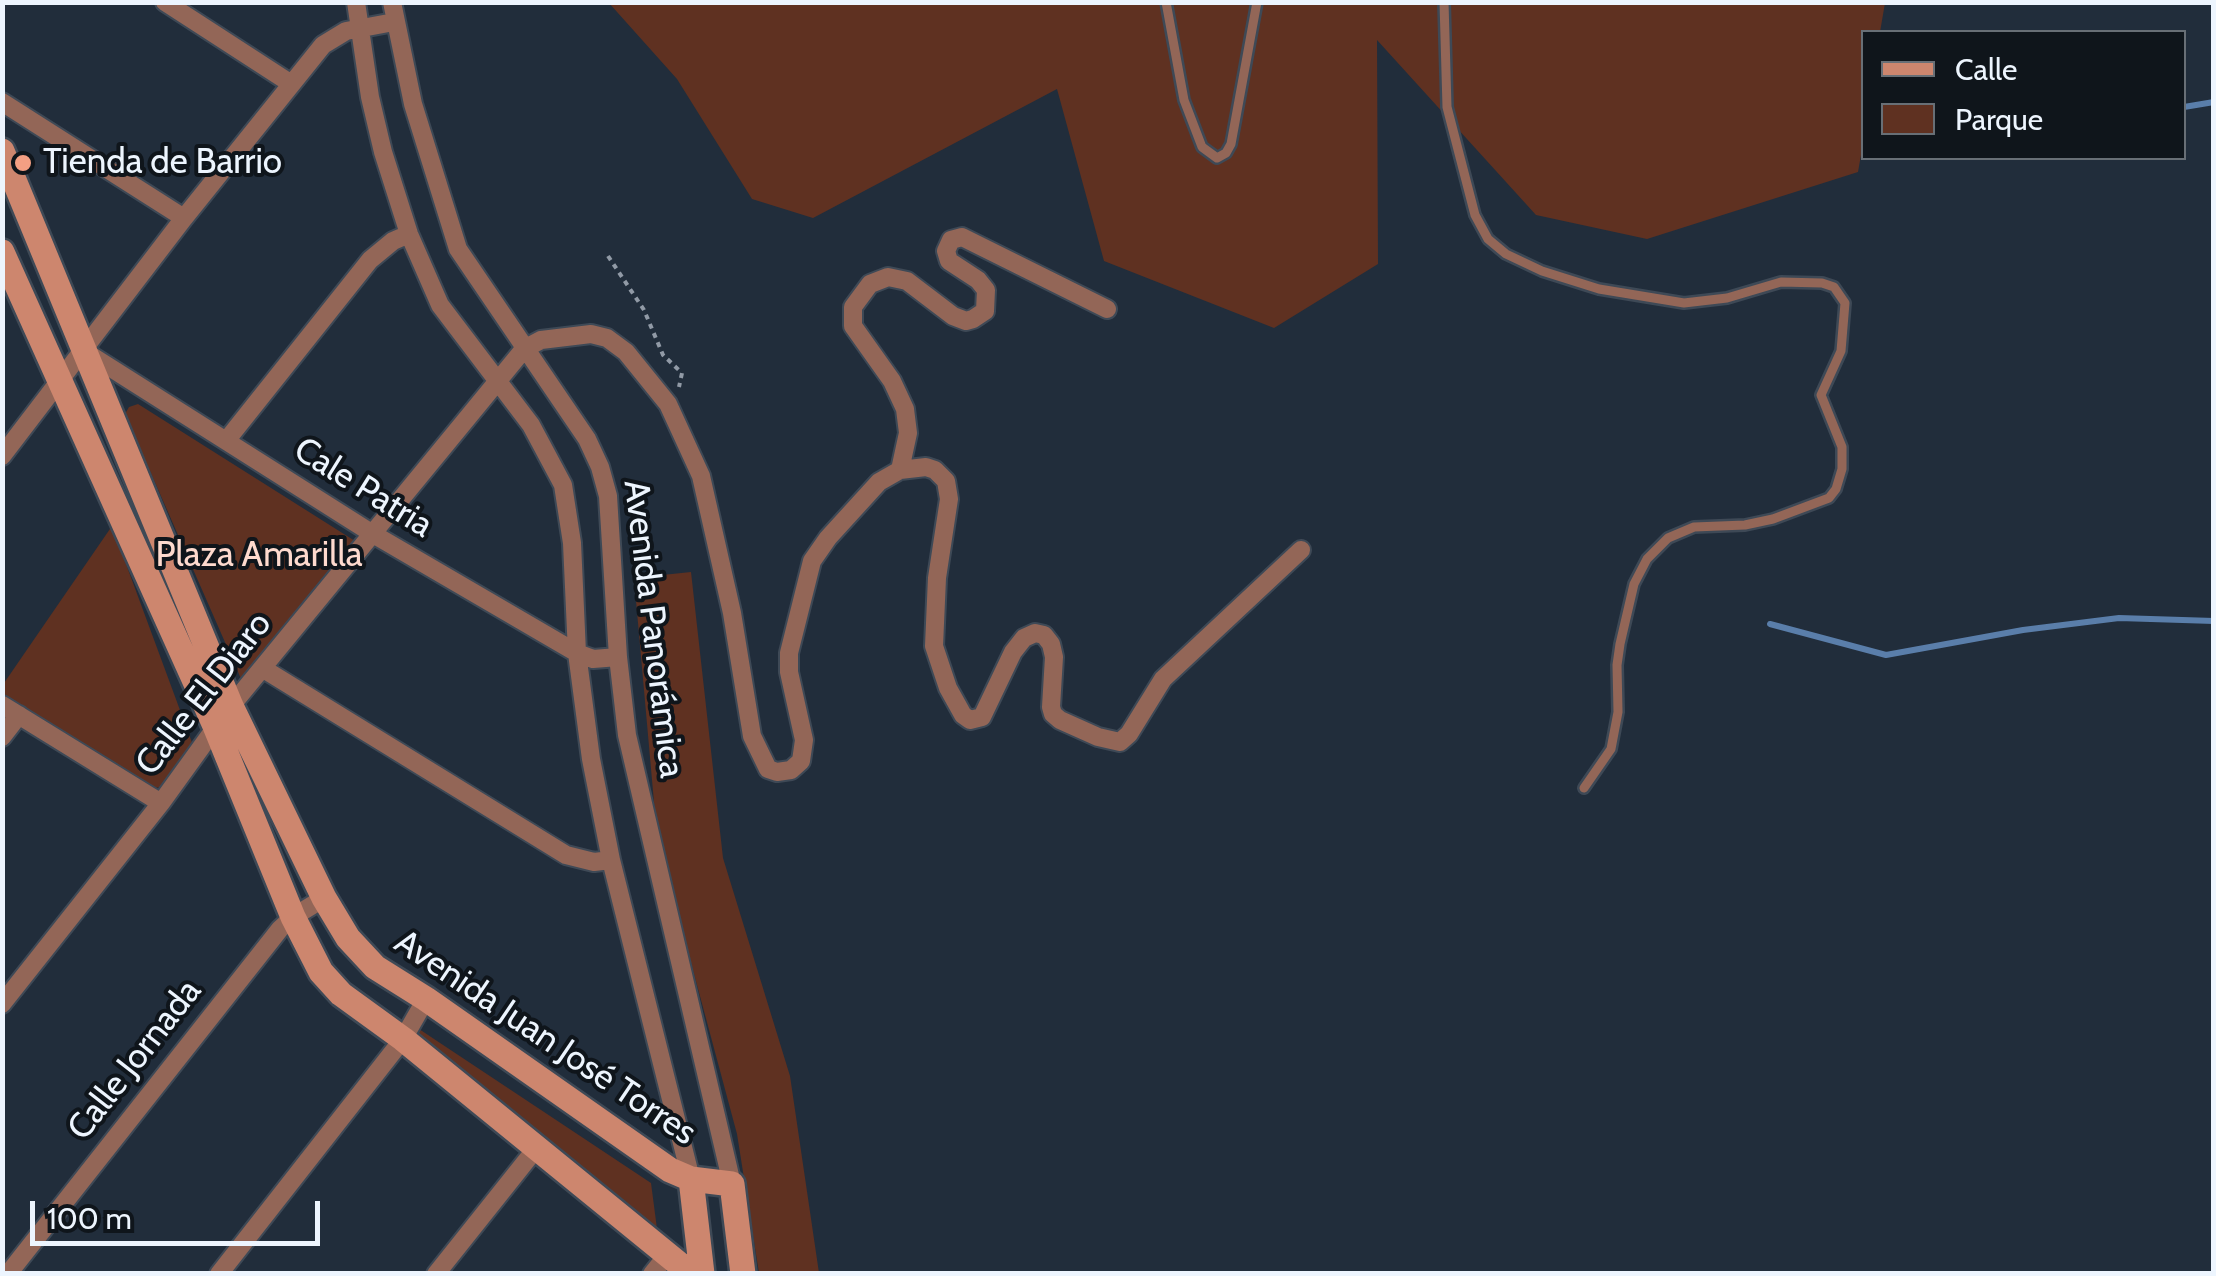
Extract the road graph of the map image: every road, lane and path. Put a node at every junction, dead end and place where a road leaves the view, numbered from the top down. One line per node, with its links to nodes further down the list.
1 (165, 2): 9 (street)
2 (356, 2): 8 (street, Avenida Panorámica)
3 (392, 2): 7 (street, Avenida Panorámica)
4 (1166, 2): 5 (lane)
5 (1257, 2)
6 (1444, 2): 35 (lane)
7 (394, 22): 8 (street); 18 (street, Avenida Panorámica)
8 (360, 29): 9 (street); 13 (street, Avenida Panorámica)
9 (290, 84): 12 (street)
10 (2, 102): 12 (street)
11 (2, 150): 19 (street, Avenida Juan José Torres)
12 (184, 218): 19 (street)
13 (409, 234): 21 (street, Avenida Panorámica); 23 (street)
14 (2, 252): 16 (street, Avenida Juan José Torres)
15 (608, 256): 22 (path)
16 (8, 279): 20 (street, Avenida Juan José Torres)
17 (1107, 309): 25 (street)
18 (524, 349): 21 (street, Calle El Diaro); 22 (street); 29 (street, Avenida Panorámica)
19 (83, 350): 20 (street); 23 (street, Cale Patria); 33 (street, Avenida Juan José Torres)
20 (60, 377): 24 (street); 33 (street, Avenida Juan José Torres)
21 (498, 381): 26 (street, Calle El Diaro); 28 (street, Avenida Panorámica)
22 (668, 404): 25 (street)
23 (226, 441): 26 (street, Cale Patria)
24 (2, 456)
25 (900, 470): 27 (street)
26 (373, 534): 28 (street, Cale Patria); 30 (street, Calle El Diaro)
27 (1301, 550)
28 (576, 653): 29 (street, Cale Patria); 37 (street, Avenida Panorámica)
29 (618, 657): 45 (street, Avenida Panorámica)
30 (262, 668): 33 (street, Calle El Diaro); 37 (street)
31 (2, 704): 32 (street)
32 (20, 715): 34 (street); 36 (street)
33 (223, 716): 36 (street, Calle El Diaro); 38 (street, Avenida Juan José Torres); 39 (street, Avenida Juan José Torres)
34 (2, 737)
35 (1584, 788)
36 (160, 803): 41 (street, Calle El Diaro)
37 (611, 860): 44 (street, Avenida Panorámica)
38 (324, 898): 39 (street, Calle Jornada); 40 (street, Avenida Juan José Torres)
39 (293, 916): 42 (street, Avenida Juan José Torres); 48 (street, Calle Jornada)
40 (426, 999): 42 (street); 44 (street, Avenida Juan José Torres)
41 (2, 1004)
42 (403, 1040): 43 (street, Avenida Juan José Torres); 49 (street)
43 (538, 1146): 46 (street, Avenida Juan José Torres); 50 (street)
44 (692, 1179): 45 (street, Avenida Juan José Torres); 51 (street)
45 (732, 1184): 47 (street)
46 (660, 1264): 51 (street, Avenida Juan José Torres)
47 (734, 1273)
48 (8, 1274)
49 (219, 1274)
50 (436, 1274)
51 (699, 1274)

